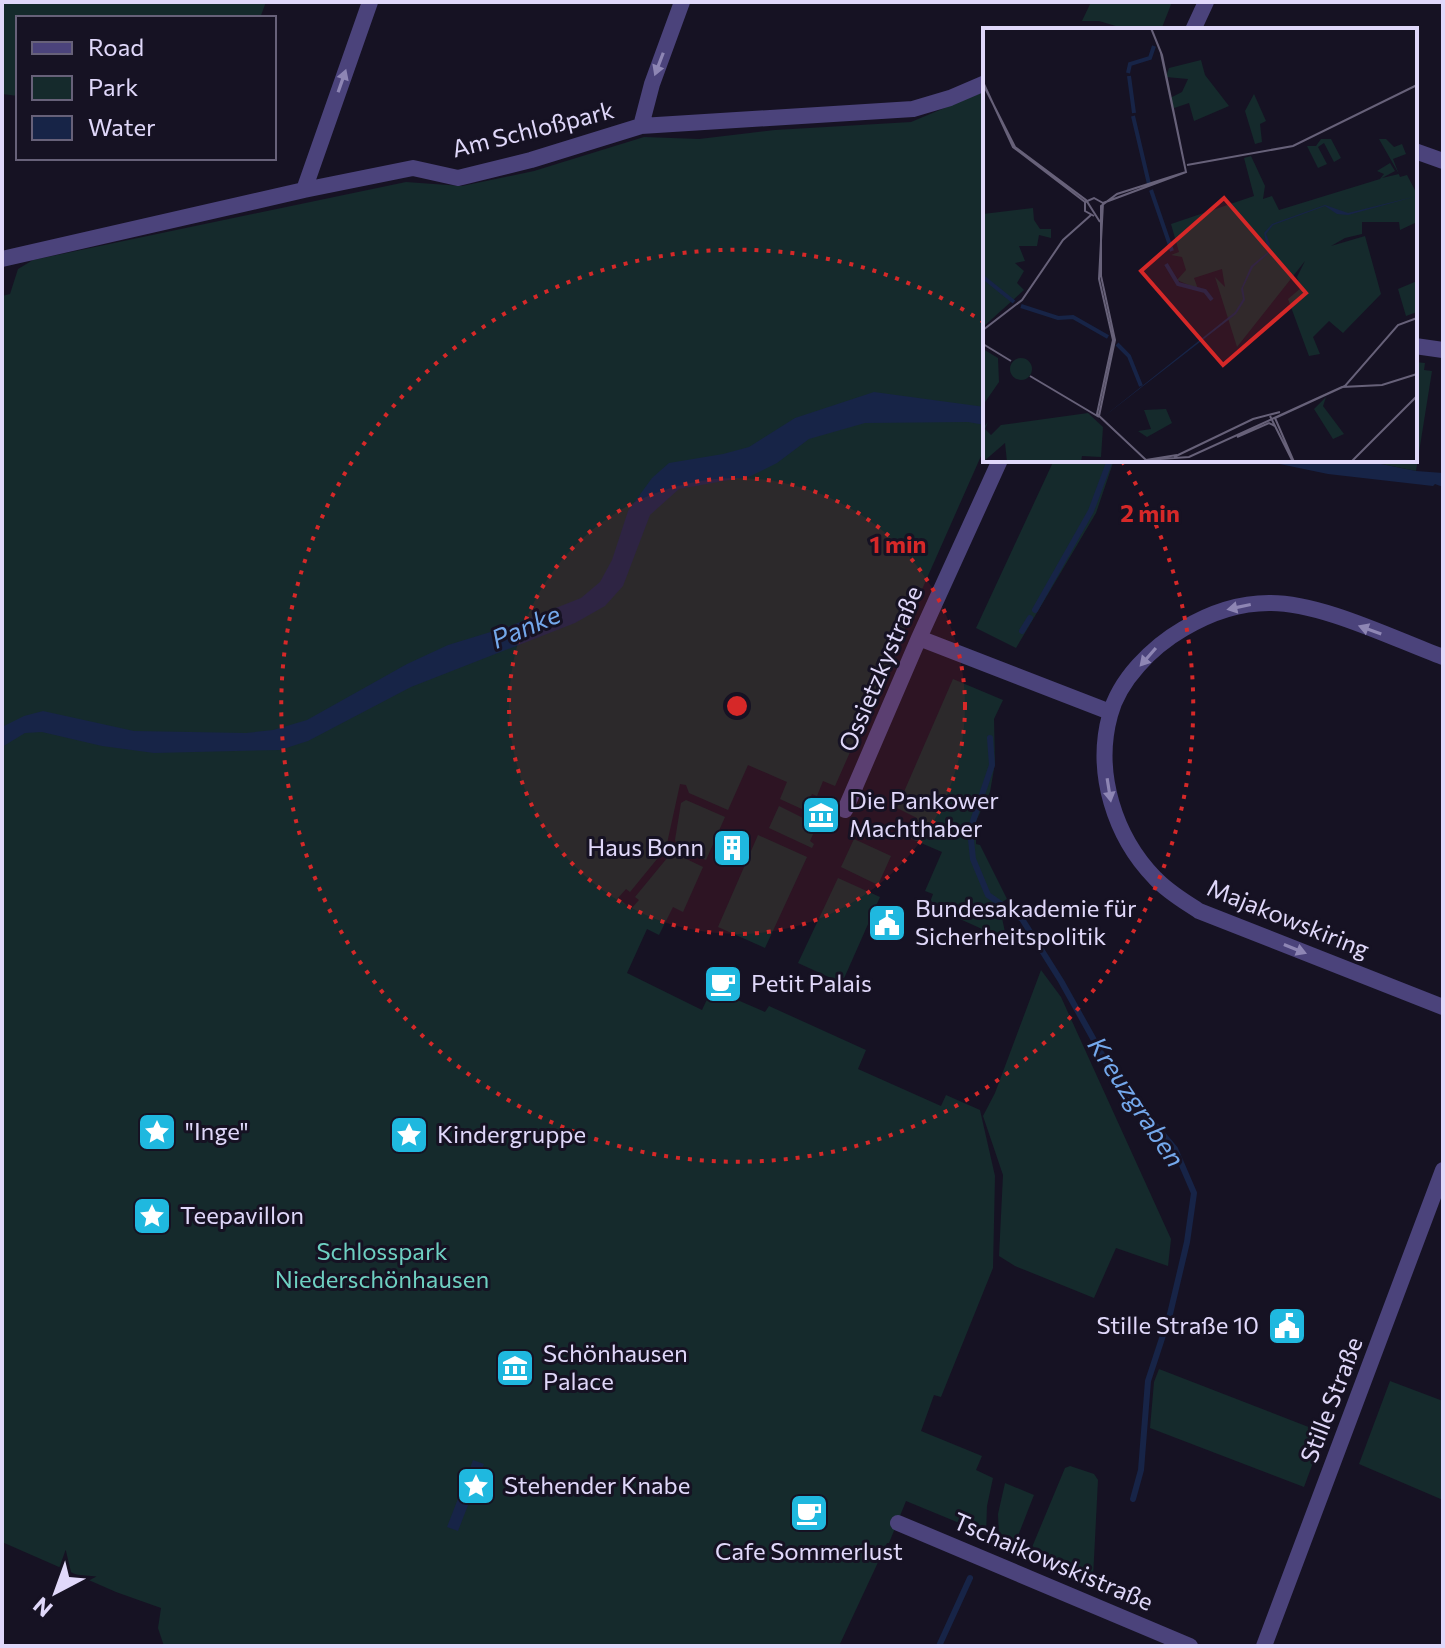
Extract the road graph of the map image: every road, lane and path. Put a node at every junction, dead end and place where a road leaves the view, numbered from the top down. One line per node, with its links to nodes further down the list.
1 (370, 2): 9 (street, one-way to 1)
2 (682, 2): 6 (street, one-way to 6)
3 (1206, 2): 4 (street)
4 (1194, 28)
5 (983, 84): 6 (street, Am Schloßpark)
6 (641, 126): 9 (street, Am Schloßpark)
7 (1417, 152): 8 (street)
8 (1443, 161)
9 (304, 190): 10 (street, Am Schloßpark)
10 (2, 259)
11 (1417, 346): 12 (street)
12 (1443, 350)
13 (999, 462): 14 (street, Ossietzkystraße)
14 (919, 638): 16 (street); 17 (street, Ossietzkystraße)
15 (1443, 657): 16 (street, Majakowskiring, one-way to 16)
16 (1110, 712): 18 (street, Majakowskiring, one-way to 18)
17 (845, 810)
18 (1443, 1007)
19 (1443, 1170): 22 (street, Stille Straße)
20 (898, 1523): 21 (street, Tschaikowskistraße)
21 (1190, 1646)
22 (1264, 1646)

